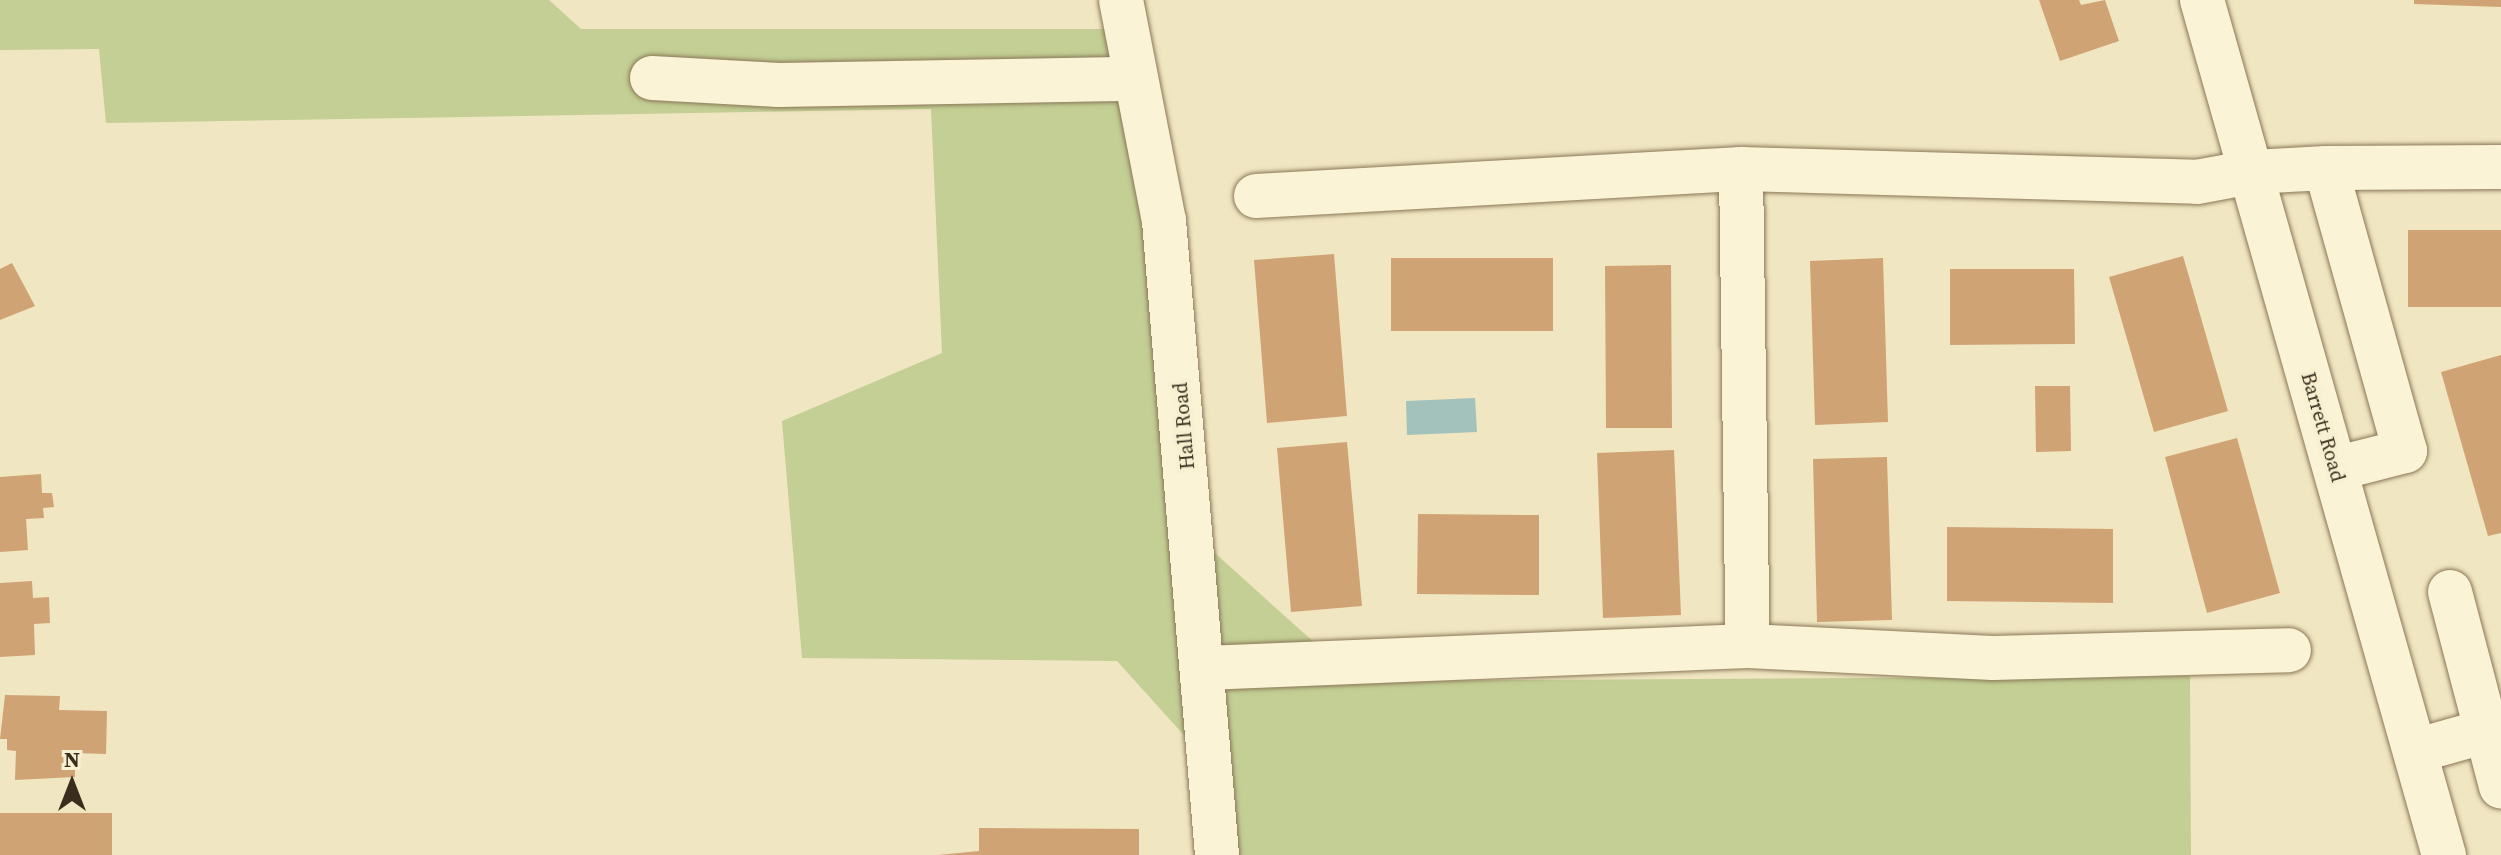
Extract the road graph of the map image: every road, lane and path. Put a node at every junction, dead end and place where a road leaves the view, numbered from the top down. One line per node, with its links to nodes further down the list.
1 (1121, 0): 4 (street, Hall Road)
2 (2202, 0): 8 (street, Barrett Road)
3 (652, 78): 4 (street)
4 (1135, 79): 14 (street, Hall Road)
5 (2501, 167): 6 (street)
6 (2326, 168): 8 (street); 10 (street)
7 (1741, 169): 8 (street); 9 (street); 12 (street)
8 (2251, 172): 10 (street, Barrett Road)
9 (1256, 196)
10 (2335, 469): 16 (street, Barrett Road)
11 (2450, 592): 15 (street)
12 (1748, 646): 13 (street); 14 (street)
13 (2289, 650)
14 (1205, 668): 18 (street, Hall Road)
15 (2486, 731): 16 (street); 17 (street)
16 (2415, 751): 19 (street, Barrett Road)
17 (2501, 786)
18 (1217, 855)
19 (2444, 855)

